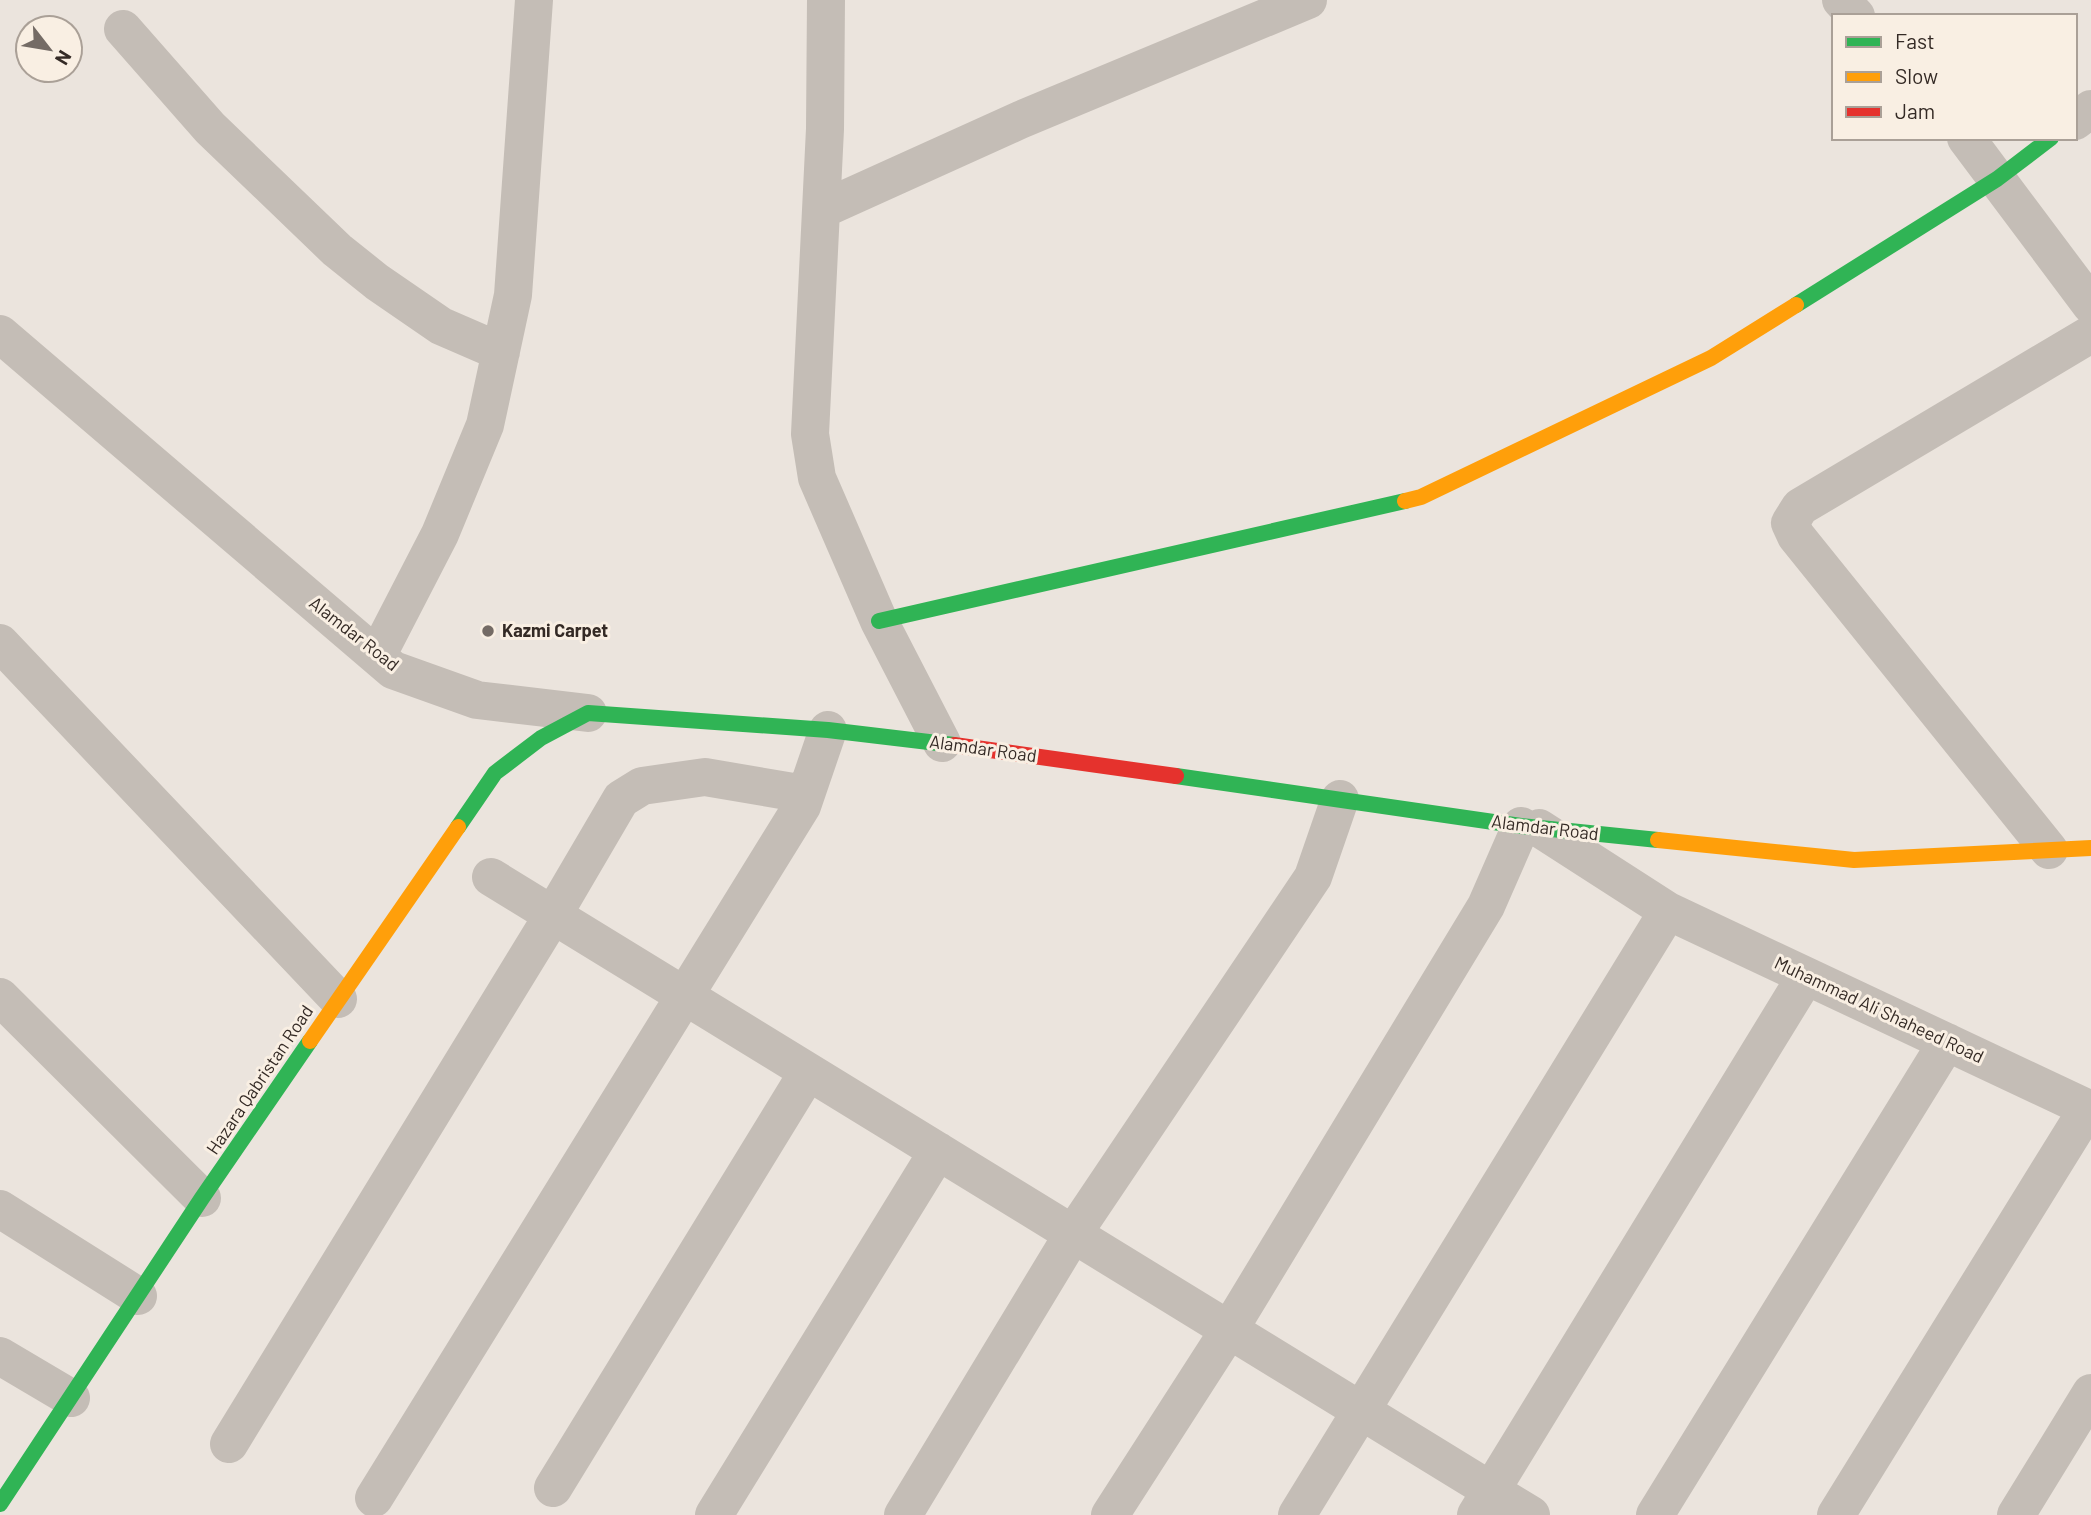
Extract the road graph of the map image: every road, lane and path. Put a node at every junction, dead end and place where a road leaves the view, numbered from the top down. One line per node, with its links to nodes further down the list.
1 (534, 0): 14 (street)
2 (826, 0): 10 (street)
3 (1308, 0): 10 (street)
4 (1841, 0): 5 (street)
5 (1854, 14)
6 (123, 29): 14 (street)
7 (1968, 140): 9 (street)
8 (2048, 140): 9 (street)
9 (1997, 179): 11 (street); 15 (street)
10 (821, 210): 15 (street)
11 (2091, 305)
12 (0, 334): 17 (street, Alamdar Road)
13 (2091, 334): 25 (street)
14 (500, 352): 17 (street)
15 (879, 621): 20 (street)
16 (0, 643): 32 (street)
17 (377, 656): 18 (street, Alamdar Road)
18 (588, 713): 19 (street, Alamdar Road); 32 (street, Hazara Qabristan Road)
19 (828, 730): 20 (street, Alamdar Road); 21 (street)
20 (942, 743): 22 (street, Alamdar Road)
21 (806, 794): 28 (street); 30 (street)
22 (1340, 799): 23 (street, Alamdar Road); 39 (street)
23 (1530, 827): 25 (street, Alamdar Road); 27 (street, Muhammad Ali Shaheed Road); 41 (street)
24 (2091, 848): 25 (street, Alamdar Road)
25 (2049, 850)
26 (491, 877): 28 (street)
27 (1668, 911): 29 (street, Muhammad Ali Shaheed Road); 45 (street)
28 (553, 915): 30 (street); 46 (street)
29 (1805, 976): 33 (street, Muhammad Ali Shaheed Road); 49 (street)
30 (684, 995): 34 (street); 48 (street)
31 (0, 997): 37 (street)
32 (338, 999): 37 (street, Hazara Qabristan Road)
33 (1947, 1042): 35 (street, Muhammad Ali Shaheed Road); 56 (street)
34 (808, 1072): 36 (street); 47 (street)
35 (2090, 1101): 57 (street)
36 (938, 1151): 39 (street); 51 (street)
37 (202, 1198): 40 (street, Hazara Qabristan Road)
38 (0, 1209): 40 (street)
39 (1073, 1234): 41 (street); 52 (street)
40 (138, 1296): 44 (street, Hazara Qabristan Road)
41 (1229, 1330): 45 (street); 53 (street)
42 (0, 1356): 44 (street)
43 (2091, 1393): 58 (street)
44 (71, 1398): 50 (street, Hazara Qabristan Road)
45 (1361, 1411): 49 (street); 54 (street)
46 (229, 1444)
47 (553, 1488)
48 (374, 1498)
49 (1483, 1503): 55 (street)
50 (0, 1504)
51 (714, 1515)
52 (903, 1515)
53 (1110, 1515)
54 (1297, 1515)
55 (1531, 1515)
56 (1655, 1515)
57 (1836, 1515)
58 (2016, 1515)

